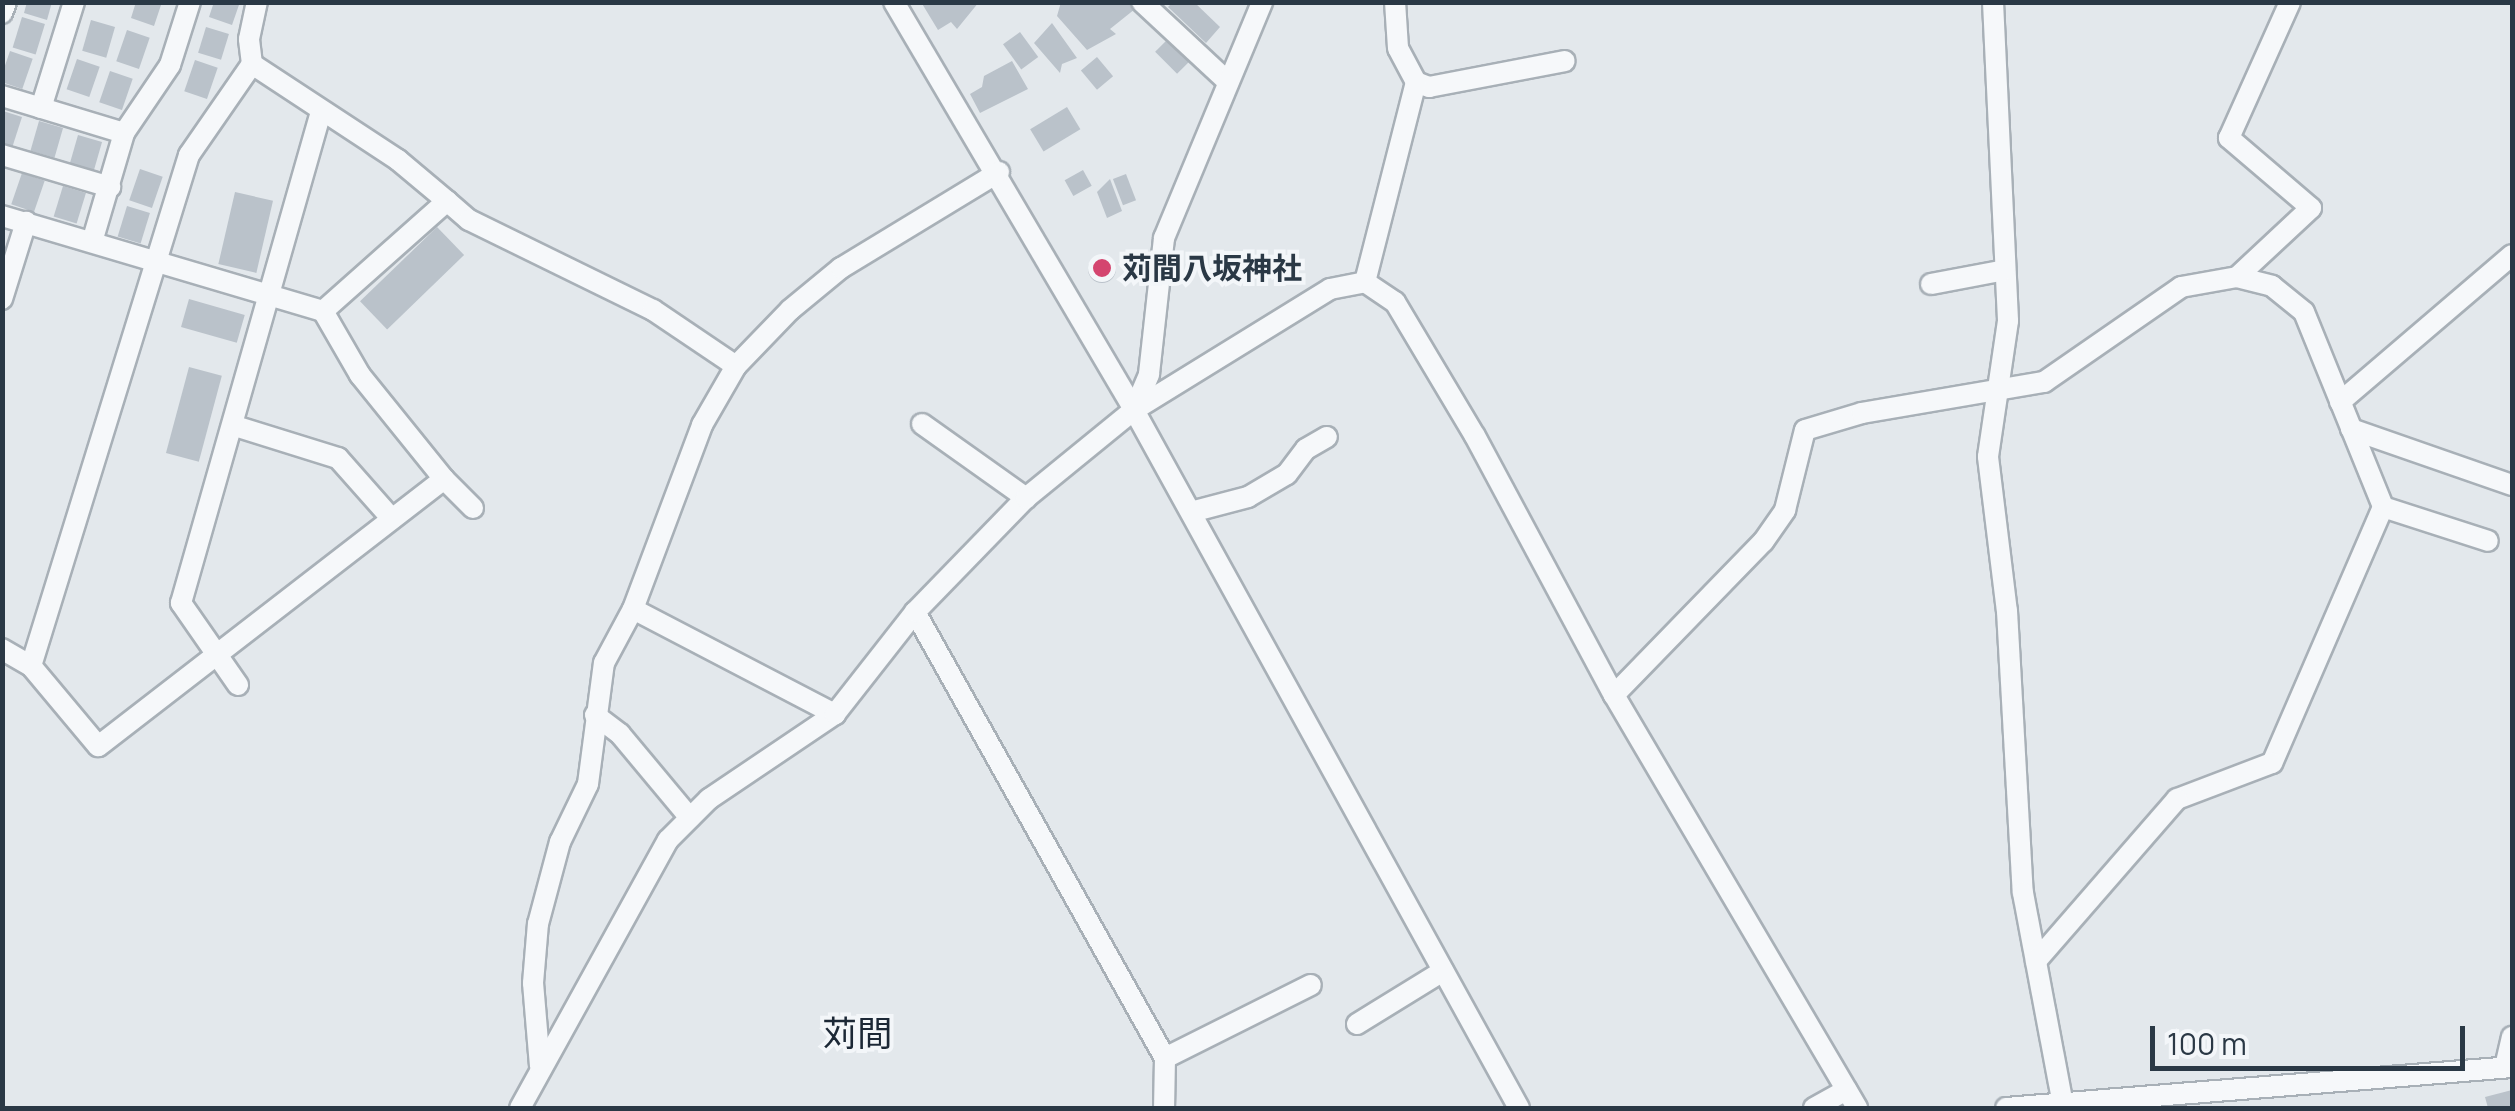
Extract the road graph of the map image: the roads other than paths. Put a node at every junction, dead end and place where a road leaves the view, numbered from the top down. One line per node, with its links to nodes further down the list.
1 (6, 2): 11 (street)
2 (74, 2): 17 (street)
3 (190, 2): 19 (street)
4 (257, 2): 13 (street)
5 (894, 2): 21 (street)
6 (1142, 2): 14 (street)
7 (1262, 2): 14 (street)
8 (1394, 2): 15 (street)
9 (1994, 2): 29 (street)
10 (2290, 2): 30 (street)
11 (2, 14)
12 (1565, 61): 15 (street)
13 (252, 64): 18 (street); 28 (street)
14 (1228, 82): 39 (street)
15 (1416, 82): 31 (street)
16 (2, 96): 17 (street)
17 (40, 108): 19 (street)
18 (322, 112): 23 (street); 33 (street)
19 (124, 133): 22 (street)
20 (2, 156): 22 (street)
21 (998, 172): 36 (street); 39 (street)
22 (110, 187): 26 (street)
23 (447, 201): 35 (street); 36 (street)
24 (2, 216): 25 (street)
25 (26, 222): 26 (street); 34 (street)
26 (92, 242): 28 (street)
27 (2512, 254): 38 (street)
28 (157, 262): 33 (street); 56 (street)
29 (2005, 270): 32 (street); 37 (street)
30 (2237, 277): 37 (street); 38 (street)
31 (1365, 282): 39 (street); 58 (street)
32 (1930, 284)
33 (269, 295): 35 (street); 41 (street)
34 (2, 299)
35 (323, 311): 44 (street)
36 (736, 366): 52 (street)
37 (2001, 389): 58 (street); 62 (street)
38 (2340, 402): 42 (street)
39 (1134, 410): 46 (street); 49 (street)
40 (922, 424): 46 (street)
41 (236, 426): 50 (street); 55 (street)
42 (2351, 429): 45 (street); 47 (street)
43 (1327, 437): 49 (street)
44 (444, 479): 48 (street); 50 (street)
45 (2512, 485)
46 (1026, 498): 53 (street)
47 (2383, 507): 51 (street); 62 (street)
48 (473, 508)
49 (1190, 512): 63 (street)
50 (392, 519): 55 (street)
51 (2488, 541)
52 (633, 609): 59 (street); 60 (street)
53 (915, 612): 59 (street); 67 (street)
54 (2, 649): 56 (street)
55 (219, 657): 56 (street); 57 (street)
56 (31, 666)
57 (238, 685)
58 (1614, 695): 70 (street)
59 (835, 714): 61 (street)
60 (595, 715): 61 (street); 69 (street)
61 (690, 818): 69 (street)
62 (2036, 962): 71 (street)
63 (1443, 971): 65 (street); 74 (street)
64 (1311, 985): 67 (street)
65 (1357, 1024)
66 (2512, 1037): 68 (street)
67 (1165, 1058): 73 (street)
68 (2508, 1067): 71 (street)
69 (540, 1068): 72 (street)
70 (1846, 1090): 75 (street); 76 (street)
71 (2062, 1100): 77 (street)
72 (520, 1108)
73 (1164, 1108)
74 (1518, 1108)
75 (1814, 1108)
76 (1857, 1108)
77 (2006, 1108)

